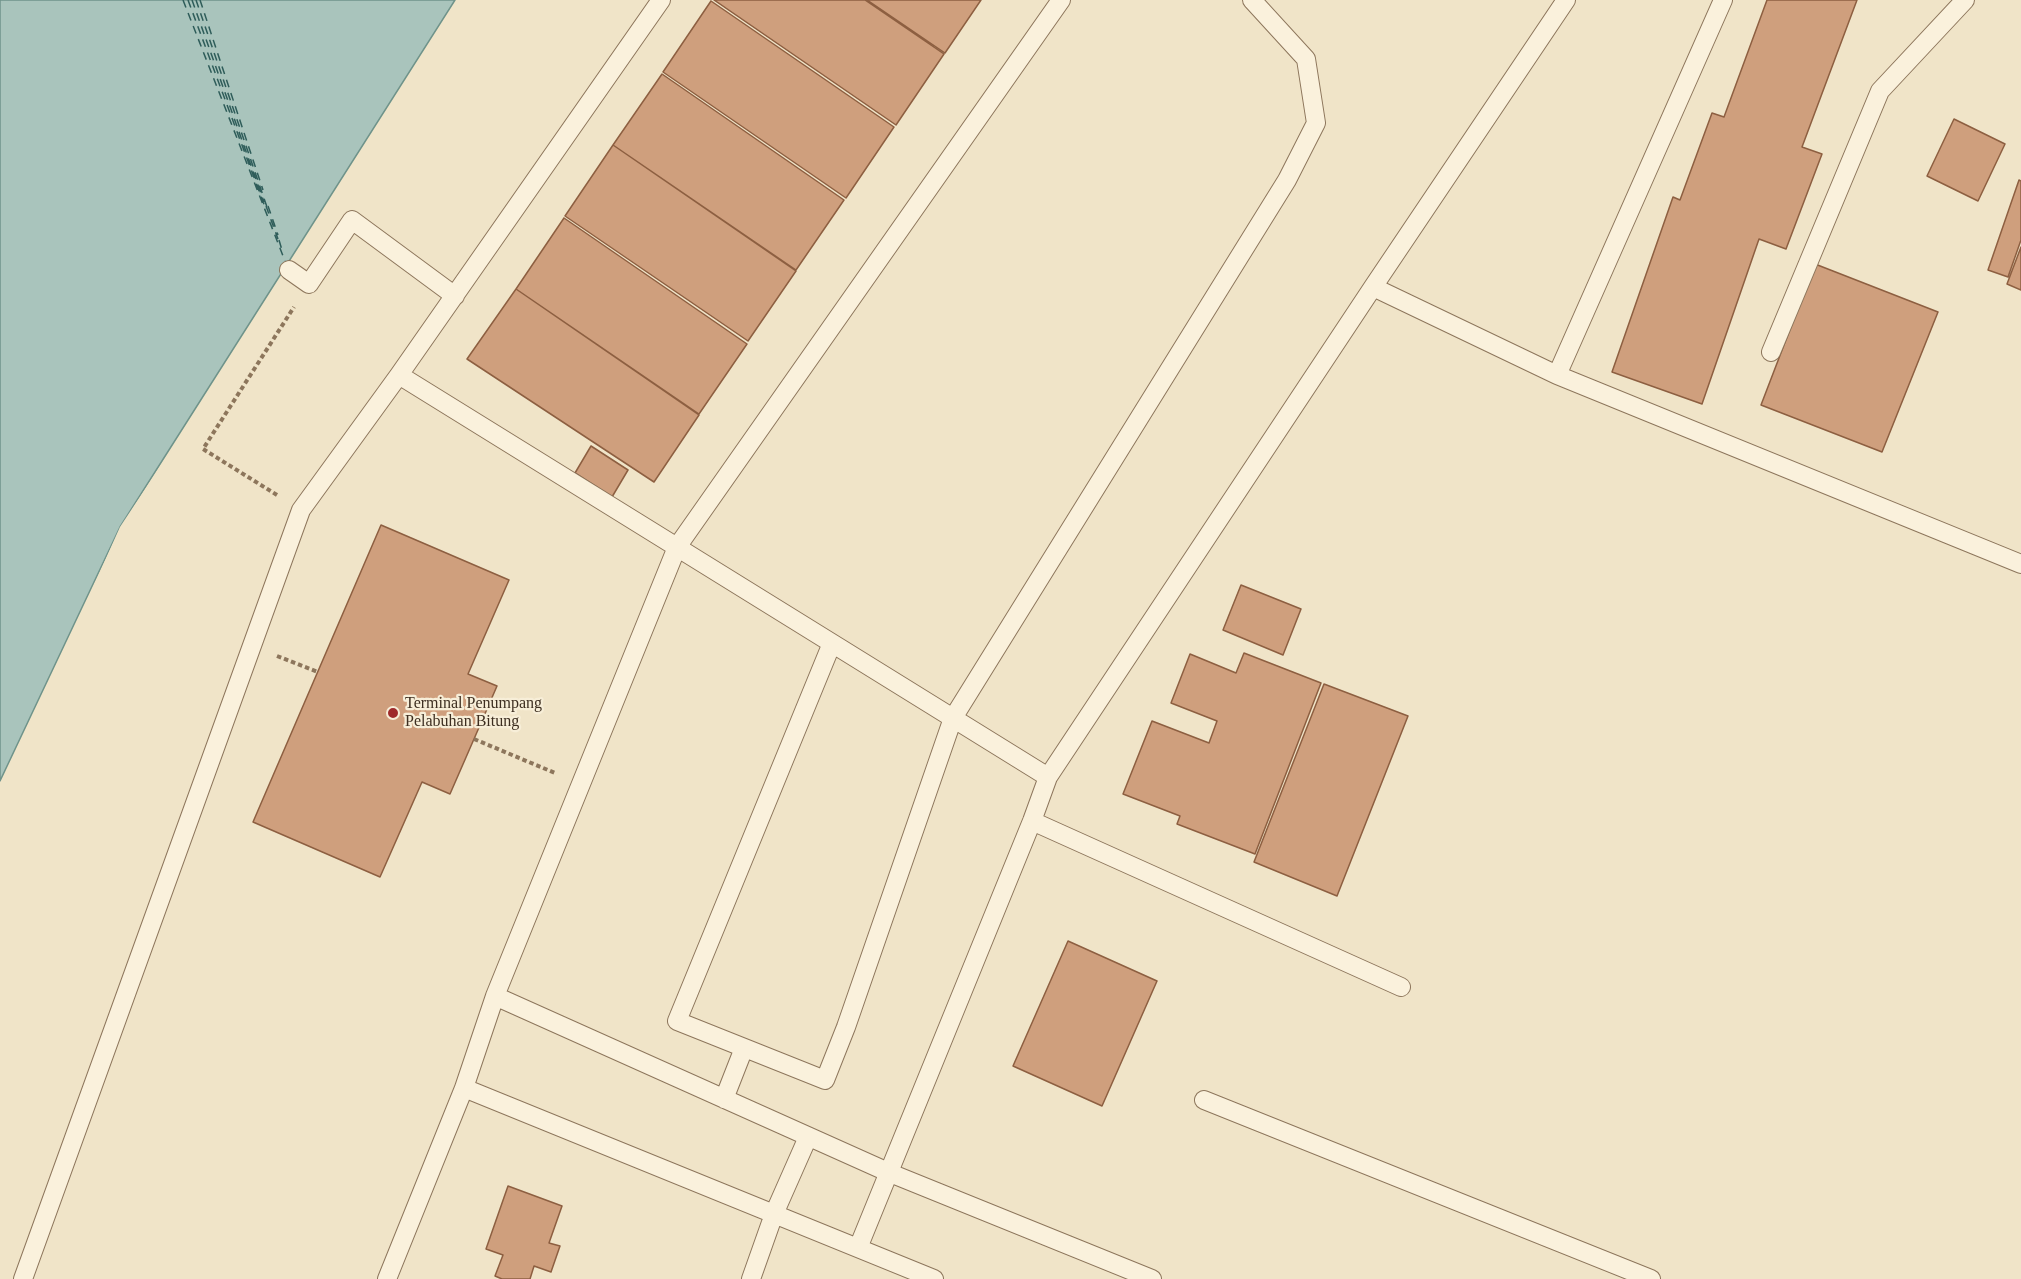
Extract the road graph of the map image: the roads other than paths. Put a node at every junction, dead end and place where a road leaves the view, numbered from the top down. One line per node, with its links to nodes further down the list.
1 (661, 0): 9 (lane)
2 (1061, 0): 13 (lane)
3 (1252, 0): 16 (lane)
4 (1566, 0): 8 (lane)
5 (1723, 0): 12 (lane)
6 (1965, 0): 10 (lane)
7 (289, 270): 9 (lane)
8 (1373, 287): 12 (lane); 17 (lane)
9 (455, 296): 11 (lane)
10 (1771, 352)
11 (399, 375): 13 (lane); 29 (lane)
12 (1557, 375): 14 (lane)
13 (677, 547): 15 (lane); 20 (lane)
14 (2021, 564)
15 (832, 643): 16 (lane); 21 (lane)
16 (953, 718): 17 (lane); 21 (lane)
17 (1048, 777): 18 (lane)
18 (1032, 821): 19 (lane); 26 (lane)
19 (1401, 987)
20 (495, 996): 22 (lane); 23 (lane)
21 (744, 1048): 23 (lane)
22 (464, 1088): 27 (lane); 30 (lane)
23 (724, 1098): 25 (lane)
24 (1204, 1100): 34 (lane)
25 (808, 1137): 26 (lane); 27 (lane)
26 (890, 1173): 28 (lane); 33 (lane)
27 (774, 1214): 28 (lane); 31 (lane)
28 (858, 1248): 32 (lane)
29 (23, 1279)
30 (387, 1279)
31 (751, 1279)
32 (934, 1279)
33 (1152, 1279)
34 (1650, 1279)

